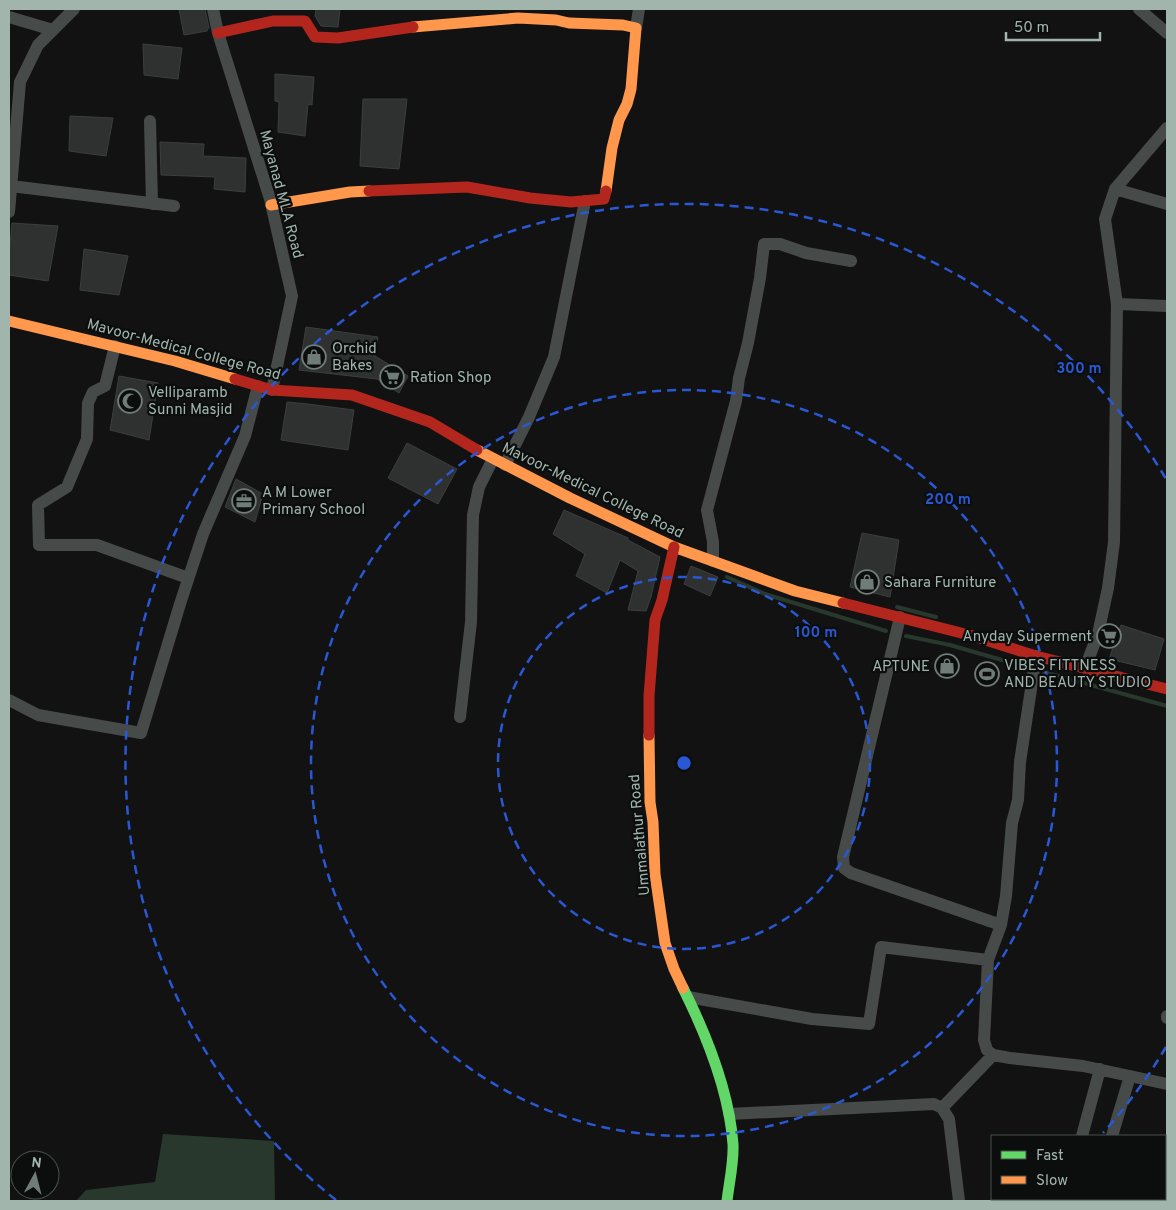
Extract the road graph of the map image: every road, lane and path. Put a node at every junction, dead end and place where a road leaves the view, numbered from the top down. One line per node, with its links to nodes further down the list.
1 (74, 9): 7 (street)
2 (213, 9): 8 (street, Mayanad MLA Road)
3 (639, 9): 6 (street)
4 (1139, 9): 9 (street)
5 (9, 17): 7 (street)
6 (636, 28): 8 (street); 14 (street)
7 (53, 30): 12 (street)
8 (218, 33): 17 (street, Mayanad MLA Road)
9 (1167, 33)
10 (150, 122): 15 (street)
11 (1167, 128): 13 (street)
12 (11, 186): 15 (street); 19 (street)
13 (1115, 189): 16 (street); 21 (street)
14 (585, 201): 17 (street); 28 (street)
15 (152, 204): 18 (street)
16 (1167, 204)
17 (271, 205): 26 (street, Mayanad MLA Road)
18 (174, 206)
19 (9, 212)
20 (852, 261): 30 (street)
21 (1117, 304): 22 (street); 34 (street)
22 (1167, 306)
23 (9, 320): 24 (street, Mavoor-Medical College Road)
24 (114, 346): 25 (street, Mavoor-Medical College Road); 31 (street)
25 (258, 386): 26 (street, Mavoor-Medical College Road); 31 (street)
26 (272, 390): 27 (street, Mavoor-Medical College Road)
27 (493, 459): 28 (street, Mavoor-Medical College Road); 37 (street)
28 (505, 465): 29 (street, Mavoor-Medical College Road)
29 (674, 547): 30 (street, Mavoor-Medical College Road); 40 (street, Ummalathur Road)
30 (713, 561): 32 (street, Mavoor-Medical College Road)
31 (188, 578): 36 (street)
32 (900, 617): 33 (street, Mavoor-Medical College Road); 38 (street)
33 (1036, 656): 34 (street, Mavoor-Medical College Road); 38 (street)
34 (1085, 668): 35 (street, Mavoor-Medical College Road)
35 (1167, 689)
36 (9, 700)
37 (460, 717)
38 (1001, 925): 39 (street)
39 (988, 960): 40 (street); 41 (street)
40 (688, 997): 46 (street, Ummalathur Road)
41 (993, 1055): 42 (street); 45 (street)
42 (1100, 1070): 43 (street); 47 (street)
43 (1130, 1076): 44 (street); 48 (street)
44 (1167, 1084)
45 (942, 1108): 46 (street); 50 (street)
46 (729, 1114): 49 (street, Ummalathur Road)
47 (1082, 1135)
48 (1112, 1135)
49 (726, 1201)
50 (963, 1201)

